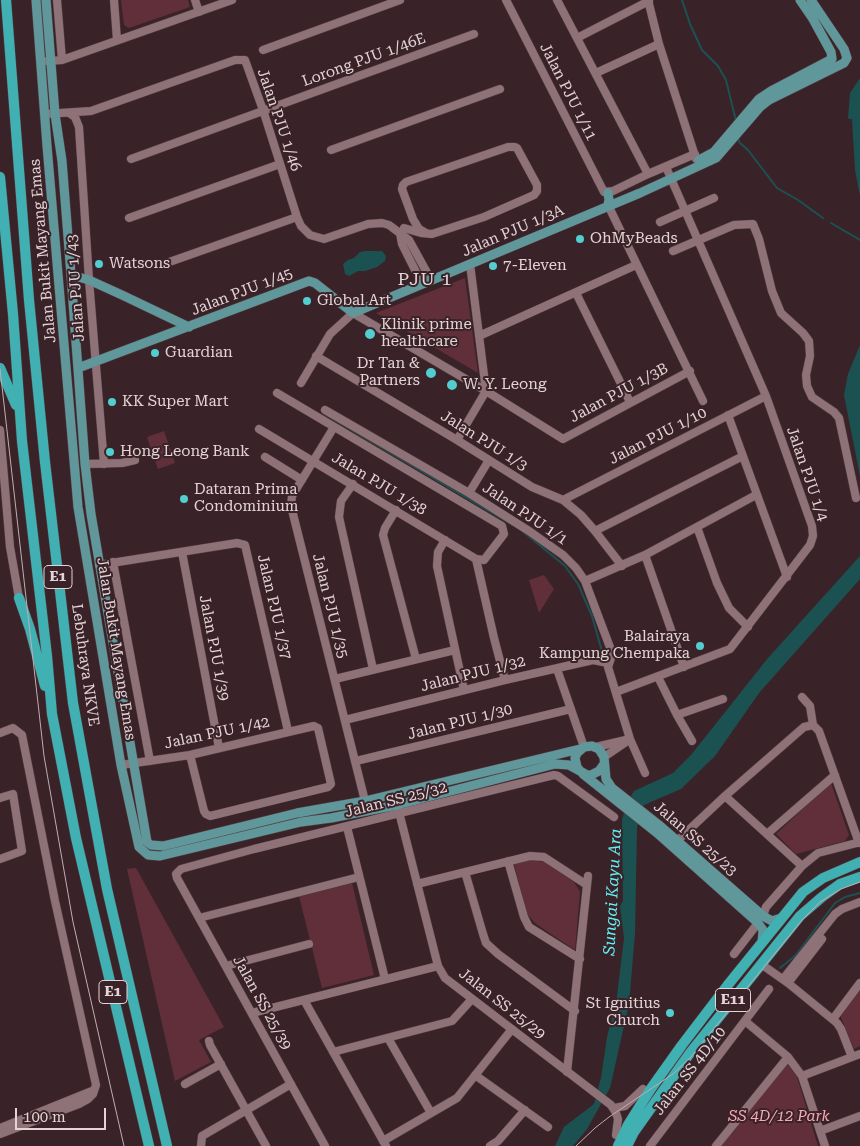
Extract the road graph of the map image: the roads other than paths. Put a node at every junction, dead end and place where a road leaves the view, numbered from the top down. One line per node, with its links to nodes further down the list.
1 (6, 0): 215 (highway, Lebuhraya NKVE / E1)
2 (36, 0): 22 (main road, Jalan Bukit Mayang Emas)
3 (46, 0): 22 (main road, Jalan Bukit Mayang Emas)
4 (57, 0): 21 (street)
5 (114, 0): 18 (street)
6 (195, 0): 14 (street)
7 (232, 0): 14 (street)
8 (400, 0): 20 (street)
9 (506, 0): 38 (street, Jalan PJU 1/11)
10 (557, 0): 17 (street)
11 (649, 0): 17 (street); 19 (street)
12 (800, 0): 15 (main road)
13 (811, 0): 15 (main road)
14 (199, 12): 18 (street)
15 (817, 16): 24 (main road); 24 (main road)
16 (474, 34): 26 (street, Lorong PJU 1/46E)
17 (577, 38): 23 (street)
18 (117, 40): 21 (street)
19 (659, 44): 23 (street); 32 (street)
20 (263, 50)
21 (62, 60): 22 (street)
22 (45, 61): 28 (main road, Jalan Bukit Mayang Emas); 29 (main road, Jalan Bukit Mayang Emas)
23 (596, 73): 36 (street)
24 (789, 86): 30 (main road)
25 (500, 89): 31 (street)
26 (264, 110): 27 (street, Jalan PJU 1/46); 33 (street, Lorong PJU 1/46E); 34 (street, Jalan PJU 1/46)
27 (69, 113): 29 (street, Jalan PJU 1/46); 54 (street, Jalan PJU 1/43)
28 (45, 114): 29 (street, Jalan PJU 1/46); 78 (main road, Jalan Bukit Mayang Emas)
29 (55, 114): 53 (main road, Jalan Bukit Mayang Emas)
30 (723, 146): 32 (main road); 35 (main road)
31 (331, 150)
32 (696, 157): 35 (main road)
33 (131, 159)
34 (280, 164): 43 (street, Jalan PJU 1/46); 44 (street)
35 (669, 173): 36 (street); 40 (main road, Jalan PJU 1/3A); 42 (street, Jalan PJU 1/4)
36 (648, 174): 38 (street)
37 (0, 177): 73 (highway, E1)
38 (608, 193): 40 (main road)
39 (714, 198): 42 (street)
40 (608, 205): 50 (main road, Jalan PJU 1/3A); 51 (street, Jalan PJU 1/3B)
41 (409, 209): 46 (street); 47 (street); 47 (street)
42 (686, 210): 45 (street); 48 (street, Jalan PJU 1/4)
43 (297, 217): 46 (street, Jalan PJU 1/46); 52 (street)
44 (129, 218)
45 (660, 222)
46 (402, 230): 47 (street); 55 (street, Jalan PJU 1/46)
47 (426, 233)
48 (699, 240): 49 (street); 68 (street, Jalan PJU 1/4); 90 (street)
49 (673, 251)
50 (470, 264): 55 (main road, Jalan PJU 1/3A); 59 (street)
51 (636, 265): 56 (street); 64 (street, Jalan PJU 1/3B)
52 (158, 266)
53 (72, 275): 54 (main road, Jalan PJU 1/45); 63 (main road, Jalan Bukit Mayang Emas)
54 (88, 280): 58 (main road, Jalan PJU 1/45); 61 (street, Jalan PJU 1/43)
55 (427, 282): 57 (main road, Jalan PJU 1/3A)
56 (576, 293): 59 (street); 70 (street)
57 (353, 313): 58 (main road, Jalan PJU 1/45); 60 (street); 66 (street)
58 (189, 327): 61 (main road, Jalan PJU 1/45)
59 (479, 336): 66 (street)
60 (316, 356): 65 (street); 77 (street, Jalan PJU 1/3)
61 (95, 362): 63 (main road, Jalan PJU 1/45); 85 (street, Jalan PJU 1/43)
62 (0, 368): 73 (highway)
63 (78, 368): 84 (main road, Jalan Bukit Mayang Emas)
64 (690, 371): 69 (street, Jalan PJU 1/3B); 70 (street, Jalan PJU 1/3B)
65 (301, 383)
66 (486, 391): 70 (street, Jalan PJU 1/3B); 77 (street)
67 (277, 394): 74 (street, Jalan PJU 1/1)
68 (766, 396): 72 (street, Jalan PJU 1/10); 103 (street, Jalan PJU 1/4)
69 (704, 400)
70 (630, 402)
71 (325, 410): 88 (street, Jalan PJU 1/1)
72 (728, 416): 79 (street); 91 (street, Jalan PJU 1/10)
73 (21, 423): 122 (highway, E1)
74 (334, 427): 82 (street, Jalan PJU 1/35); 99 (street, Jalan PJU 1/1)
75 (259, 429): 82 (street, Jalan PJU 1/38)
76 (0, 430): 106 (street)
77 (458, 440): 83 (street, Jalan PJU 1/3)
78 (74, 448): 84 (main road); 92 (main road, Jalan Bukit Mayang Emas)
79 (743, 456): 89 (street); 95 (street)
80 (265, 457): 86 (street)
81 (135, 460): 85 (street)
82 (313, 460): 86 (street, Jalan PJU 1/35); 87 (street, Jalan PJU 1/38)
83 (488, 460): 88 (street); 91 (street, Jalan PJU 1/3)
84 (85, 464): 85 (street); 92 (main road); 101 (main road, Jalan Bukit Mayang Emas)
85 (104, 464)
86 (302, 480): 115 (street, Jalan PJU 1/35)
87 (353, 484): 93 (street, Jalan PJU 1/38); 112 (street)
88 (469, 493): 104 (street, Jalan PJU 1/1)
89 (756, 495): 94 (street); 103 (street)
90 (856, 498)
91 (563, 500): 95 (street, Jalan PJU 1/3)
92 (78, 507): 105 (main road, Jalan Bukit Mayang Emas)
93 (396, 510): 96 (street, Jalan PJU 1/38); 109 (street)
94 (696, 527): 98 (street); 107 (street)
95 (595, 531): 102 (street, Jalan PJU 1/3)
96 (445, 540): 99 (street, Jalan PJU 1/38); 108 (street)
97 (182, 552): 100 (street, Jalan PJU 1/37); 126 (street, Jalan PJU 1/37); 131 (street, Jalan PJU 1/39)
98 (645, 555): 102 (street); 111 (street)
99 (480, 560): 116 (street)
100 (113, 562): 101 (street, Jalan PJU 1/37); 134 (street)
101 (99, 565): 105 (main road); 137 (main road, Jalan Bukit Mayang Emas)
102 (622, 566): 104 (street)
103 (786, 577): 107 (street, Jalan PJU 1/4)
104 (585, 581): 110 (street, Jalan PJU 1/1)
105 (91, 582): 138 (main road, Jalan Bukit Mayang Emas)
106 (19, 598): 122 (highway)
107 (748, 627): 111 (street, Jalan PJU 1/4)
108 (455, 650): 109 (street); 117 (street)
109 (416, 659): 112 (street)
110 (608, 663): 113 (street, Jalan PJU 1/32); 118 (street, Jalan PJU 1/1)
111 (684, 667): 114 (street, Jalan PJU 1/4)
112 (373, 669): 115 (street)
113 (557, 669): 116 (street, Jalan PJU 1/32); 121 (street)
114 (658, 677): 118 (street, Jalan PJU 1/4); 123 (street)
115 (335, 679): 124 (street, Jalan PJU 1/35)
116 (506, 680): 117 (street, Jalan PJU 1/32)
117 (464, 690): 124 (street, Jalan PJU 1/32)
118 (616, 692): 128 (street, Jalan PJU 1/1)
119 (802, 697): 125 (street)
120 (722, 699): 123 (street)
121 (571, 709): 132 (street); 135 (street, Jalan PJU 1/30)
122 (52, 714): 214 (highway, E1)
123 (677, 715): 129 (street)
124 (345, 720): 135 (street, Jalan PJU 1/35)
125 (813, 726): 141 (street); 143 (street)
126 (288, 731): 131 (street, Jalan PJU 1/42); 133 (street, Jalan PJU 1/42)
127 (0, 733): 201 (street)
128 (630, 739): 130 (street); 136 (street); 140 (street, Jalan PJU 1/1)
129 (692, 741)
130 (596, 747): 132 (main road); 136 (main road)
131 (219, 748): 133 (street, Jalan PJU 1/42)
132 (582, 748): 139 (main road); 145 (main road, Jalan Bukit Mayang Emas)
133 (190, 755): 134 (street, Jalan PJU 1/42)
134 (150, 761): 137 (street, Jalan PJU 1/42)
135 (356, 761): 145 (street, Jalan PJU 1/35)
136 (604, 761): 139 (main road); 142 (main road, Jalan SS 25/23)
137 (133, 763): 138 (street, Jalan PJU 1/42); 145 (main road, Jalan Bukit Mayang Emas)
138 (121, 765): 146 (main road, Jalan Bukit Mayang Emas)
139 (581, 772): 142 (main road, Jalan SS 25/23); 146 (main road, Jalan Bukit Mayang Emas)
140 (645, 773)
141 (835, 775): 150 (street); 153 (street)
142 (615, 796): 149 (main road, Jalan SS 25/23)
143 (725, 796): 150 (street); 152 (street)
144 (0, 798): 154 (street)
145 (365, 801)
146 (398, 809): 147 (street, Jalan SS 25/32); 148 (street, Jalan SS 25/32); 163 (street, Jalan SS 25/29)
147 (614, 817)
148 (347, 827): 159 (street, Jalan SS 25/32); 161 (street)
149 (658, 829): 151 (main road, Jalan SS 25/23); 152 (main road, Jalan SS 25/23)
150 (767, 834): 157 (street)
151 (666, 841): 152 (main road); 169 (main road, Jalan SS 25/23)
152 (676, 841): 169 (main road, Jalan SS 25/23)
153 (859, 842): 157 (street)
154 (0, 859)
155 (508, 861): 158 (street); 164 (street); 173 (street)
156 (860, 862): 168 (highway, E11)
157 (802, 866): 169 (street)
158 (466, 872): 163 (street); 184 (street)
159 (176, 874): 167 (street, Jalan SS 25/39)
160 (588, 876): 164 (street)
161 (359, 877): 167 (street); 177 (street)
162 (860, 877): 174 (highway, E11)
163 (417, 884): 176 (street, Jalan SS 25/29)
164 (588, 885): 173 (street)
165 (860, 902): 178 (street)
166 (860, 908): 178 (street)
167 (199, 918): 175 (street, Jalan SS 25/39)
168 (781, 918): 169 (main road); 170 (highway, E11)
169 (760, 920): 170 (main road); 172 (street)
170 (762, 943): 183 (highway, E11)
171 (309, 944): 175 (street)
172 (734, 954)
173 (580, 959): 184 (street)
174 (761, 964): 178 (street); 221 (highway, E11)
175 (226, 966): 185 (street, Jalan SS 25/39)
176 (438, 966): 177 (street); 181 (street, Jalan SS 25/29)
177 (384, 979): 182 (street)
178 (786, 981): 186 (street)
179 (860, 983): 186 (street)
180 (769, 989): 187 (street, Jalan SS 4D/10)
181 (472, 998): 188 (street, Jalan SS 25/29); 189 (street)
182 (304, 1000): 185 (street); 191 (street)
183 (714, 1002): 202 (highway); 212 (highway, E11)
184 (575, 1011): 196 (street)
185 (252, 1013): 200 (street, Jalan SS 25/39)
186 (833, 1019): 194 (street)
187 (745, 1022): 193 (street); 222 (street, Jalan SS 4D/10)
188 (512, 1030): 196 (street, Jalan SS 25/29); 197 (street)
189 (388, 1038): 191 (street); 206 (street)
190 (209, 1041): 195 (street)
191 (333, 1052): 213 (street)
192 (860, 1054): 194 (street)
193 (788, 1057): 198 (street); 223 (street)
194 (852, 1057): 198 (street)
195 (221, 1064): 199 (street); 204 (street)
196 (567, 1072): 203 (street, Jalan SS 25/29)
197 (476, 1075): 205 (street); 206 (street)
198 (802, 1076): 210 (street)
199 (186, 1084)
200 (291, 1084): 204 (street); 218 (street, Jalan SS 25/39)
201 (96, 1089): 209 (street); 211 (street)
202 (643, 1089): 203 (street); 212 (highway)
203 (612, 1107): 212 (street)
204 (246, 1110): 216 (street); 217 (street)
205 (525, 1110): 208 (street); 219 (street)
206 (431, 1113): 213 (street)
207 (860, 1116): 210 (street)
208 (548, 1127)
209 (0, 1128)
210 (820, 1131): 224 (street)
211 (0, 1134)
212 (617, 1141): 220 (highway)
213 (384, 1143)
214 (149, 1146)
215 (167, 1146)
216 (201, 1146)
217 (266, 1146)
218 (325, 1146)
219 (490, 1146)
220 (611, 1146)
221 (627, 1146)
222 (650, 1146)
223 (716, 1146)
224 (825, 1146)

